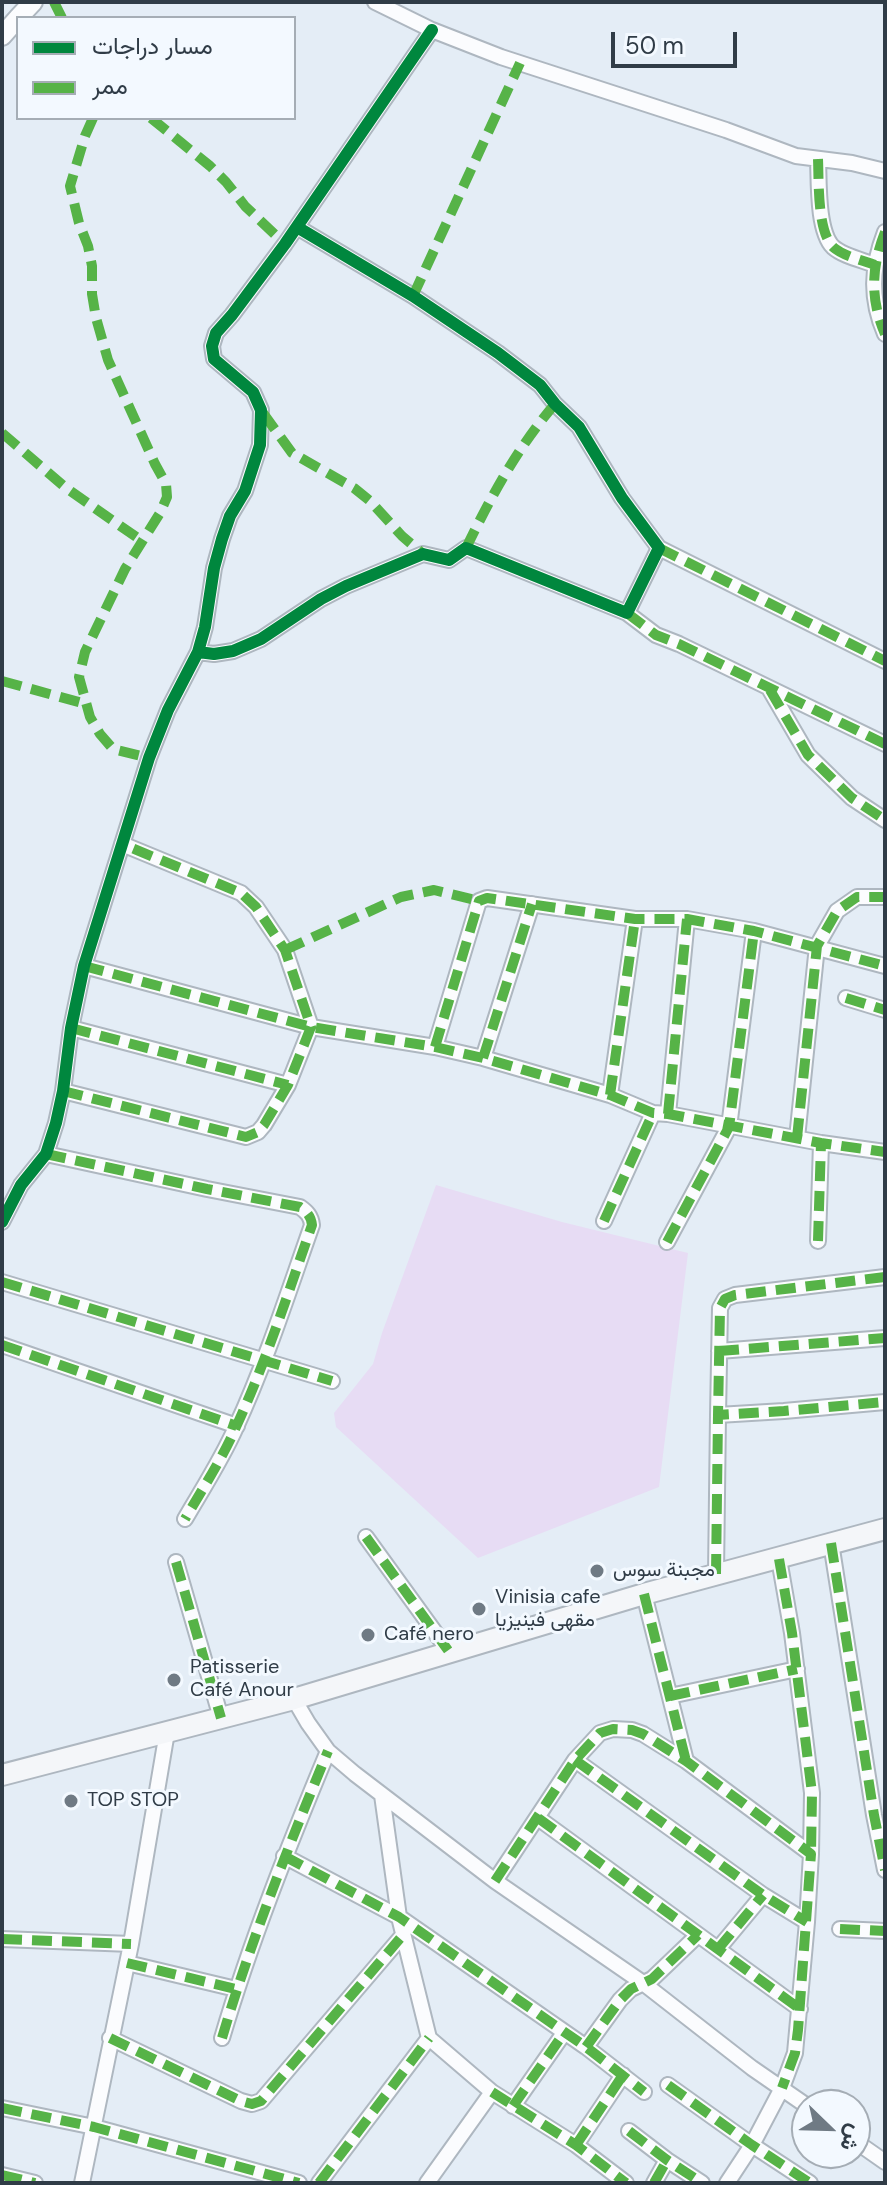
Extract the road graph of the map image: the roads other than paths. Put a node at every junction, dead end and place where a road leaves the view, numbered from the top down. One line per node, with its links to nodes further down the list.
1 (375, 2): 3 (street)
2 (16, 20): 4 (street)
3 (432, 30): 5 (street); 7 (street)
4 (2, 36)
5 (818, 159): 6 (street); 9 (street)
6 (885, 171)
7 (297, 227): 11 (street); 13 (street)
8 (884, 238): 9 (street)
9 (875, 265): 10 (street)
10 (885, 334)
11 (659, 548): 12 (street); 14 (street)
12 (627, 613): 13 (street); 15 (street)
13 (198, 652): 18 (street)
14 (885, 661)
15 (770, 690): 16 (street); 17 (street)
16 (885, 744)
17 (885, 820)
18 (122, 844): 25 (street); 29 (street)
19 (885, 897): 24 (street)
20 (532, 904): 21 (street); 31 (street); 32 (street)
21 (635, 919): 22 (street); 35 (street)
22 (687, 919): 23 (street); 36 (street)
23 (754, 931): 24 (street); 37 (street)
24 (817, 946): 26 (street); 38 (street)
25 (84, 966): 29 (street); 30 (street)
26 (885, 966)
27 (846, 998): 28 (street)
28 (885, 1010)
29 (311, 1027): 31 (street); 33 (street)
30 (71, 1028): 33 (street); 34 (street)
31 (435, 1047): 32 (street)
32 (483, 1058): 35 (street)
33 (288, 1085): 34 (street)
34 (63, 1091): 41 (street)
35 (610, 1095): 36 (street)
36 (660, 1114): 37 (street); 42 (street)
37 (729, 1127): 38 (street); 45 (street)
38 (797, 1138): 39 (street)
39 (821, 1143): 40 (street); 44 (street)
40 (885, 1152)
41 (46, 1154): 43 (street); 51 (street)
42 (604, 1221)
43 (2, 1222)
44 (818, 1241)
45 (667, 1242)
46 (885, 1277): 50 (street)
47 (2, 1282): 51 (street)
48 (885, 1338): 50 (street)
49 (2, 1345): 55 (street)
50 (719, 1351): 54 (street)
51 (264, 1359): 52 (street); 55 (street)
52 (332, 1381)
53 (885, 1402): 54 (street)
54 (718, 1415): 62 (street)
55 (237, 1426): 56 (street)
56 (185, 1519)
57 (885, 1529): 59 (main road)
58 (366, 1537): 64 (street)
59 (831, 1543): 60 (main road); 75 (street)
60 (779, 1559): 62 (main road); 65 (street)
61 (176, 1562): 68 (street)
62 (716, 1574): 63 (main road)
63 (644, 1594): 64 (main road); 66 (street)
64 (450, 1653): 67 (main road)
65 (797, 1669): 66 (street); 77 (street)
66 (670, 1696): 72 (street)
67 (294, 1699): 68 (main road); 70 (street)
68 (221, 1718): 69 (main road)
69 (167, 1732): 73 (main road); 89 (street)
70 (328, 1751): 74 (street); 78 (street)
71 (575, 1760): 72 (street); 76 (street); 81 (street)
72 (686, 1761): 77 (street)
73 (2, 1775)
74 (382, 1795): 80 (street); 82 (street)
75 (880, 1814): 79 (street)
76 (538, 1818): 80 (street); 87 (street)
77 (811, 1854): 83 (street)
78 (284, 1856): 82 (street); 93 (street)
79 (885, 1870)
80 (495, 1881): 92 (street)
81 (763, 1895): 83 (street); 90 (street)
82 (399, 1917): 86 (street); 95 (street)
83 (807, 1922): 94 (street)
84 (840, 1929): 85 (street)
85 (885, 1931)
86 (403, 1935): 96 (street); 98 (street)
87 (698, 1935): 90 (street); 92 (street)
88 (2, 1939): 89 (street)
89 (131, 1944): 91 (street)
90 (718, 1949): 94 (street)
91 (127, 1963): 93 (street); 96 (street)
92 (643, 1983): 99 (street); 102 (street)
93 (236, 1989): 97 (street)
94 (800, 2009): 102 (street)
95 (564, 2033): 99 (street); 106 (street)
96 (110, 2038): 108 (street)
97 (222, 2038)
98 (429, 2038): 103 (street); 117 (street)
99 (586, 2047): 100 (street)
100 (623, 2075): 104 (street); 110 (street)
101 (668, 2085): 111 (street)
102 (782, 2088): 105 (street); 111 (street)
103 (492, 2092): 106 (street); 118 (street)
104 (644, 2092)
105 (791, 2094)
106 (513, 2106): 110 (street)
107 (2, 2108): 108 (street)
108 (94, 2127): 115 (street); 116 (street)
109 (629, 2131): 112 (street)
110 (576, 2145): 119 (street)
111 (752, 2145): 122 (street); 123 (street)
112 (667, 2160): 120 (street); 121 (street)
113 (2, 2175): 114 (street)
114 (35, 2183)
115 (82, 2183)
116 (299, 2183)
117 (319, 2183)
118 (427, 2183)
119 (626, 2183)
120 (654, 2183)
121 (702, 2183)
122 (727, 2183)
123 (810, 2183)

